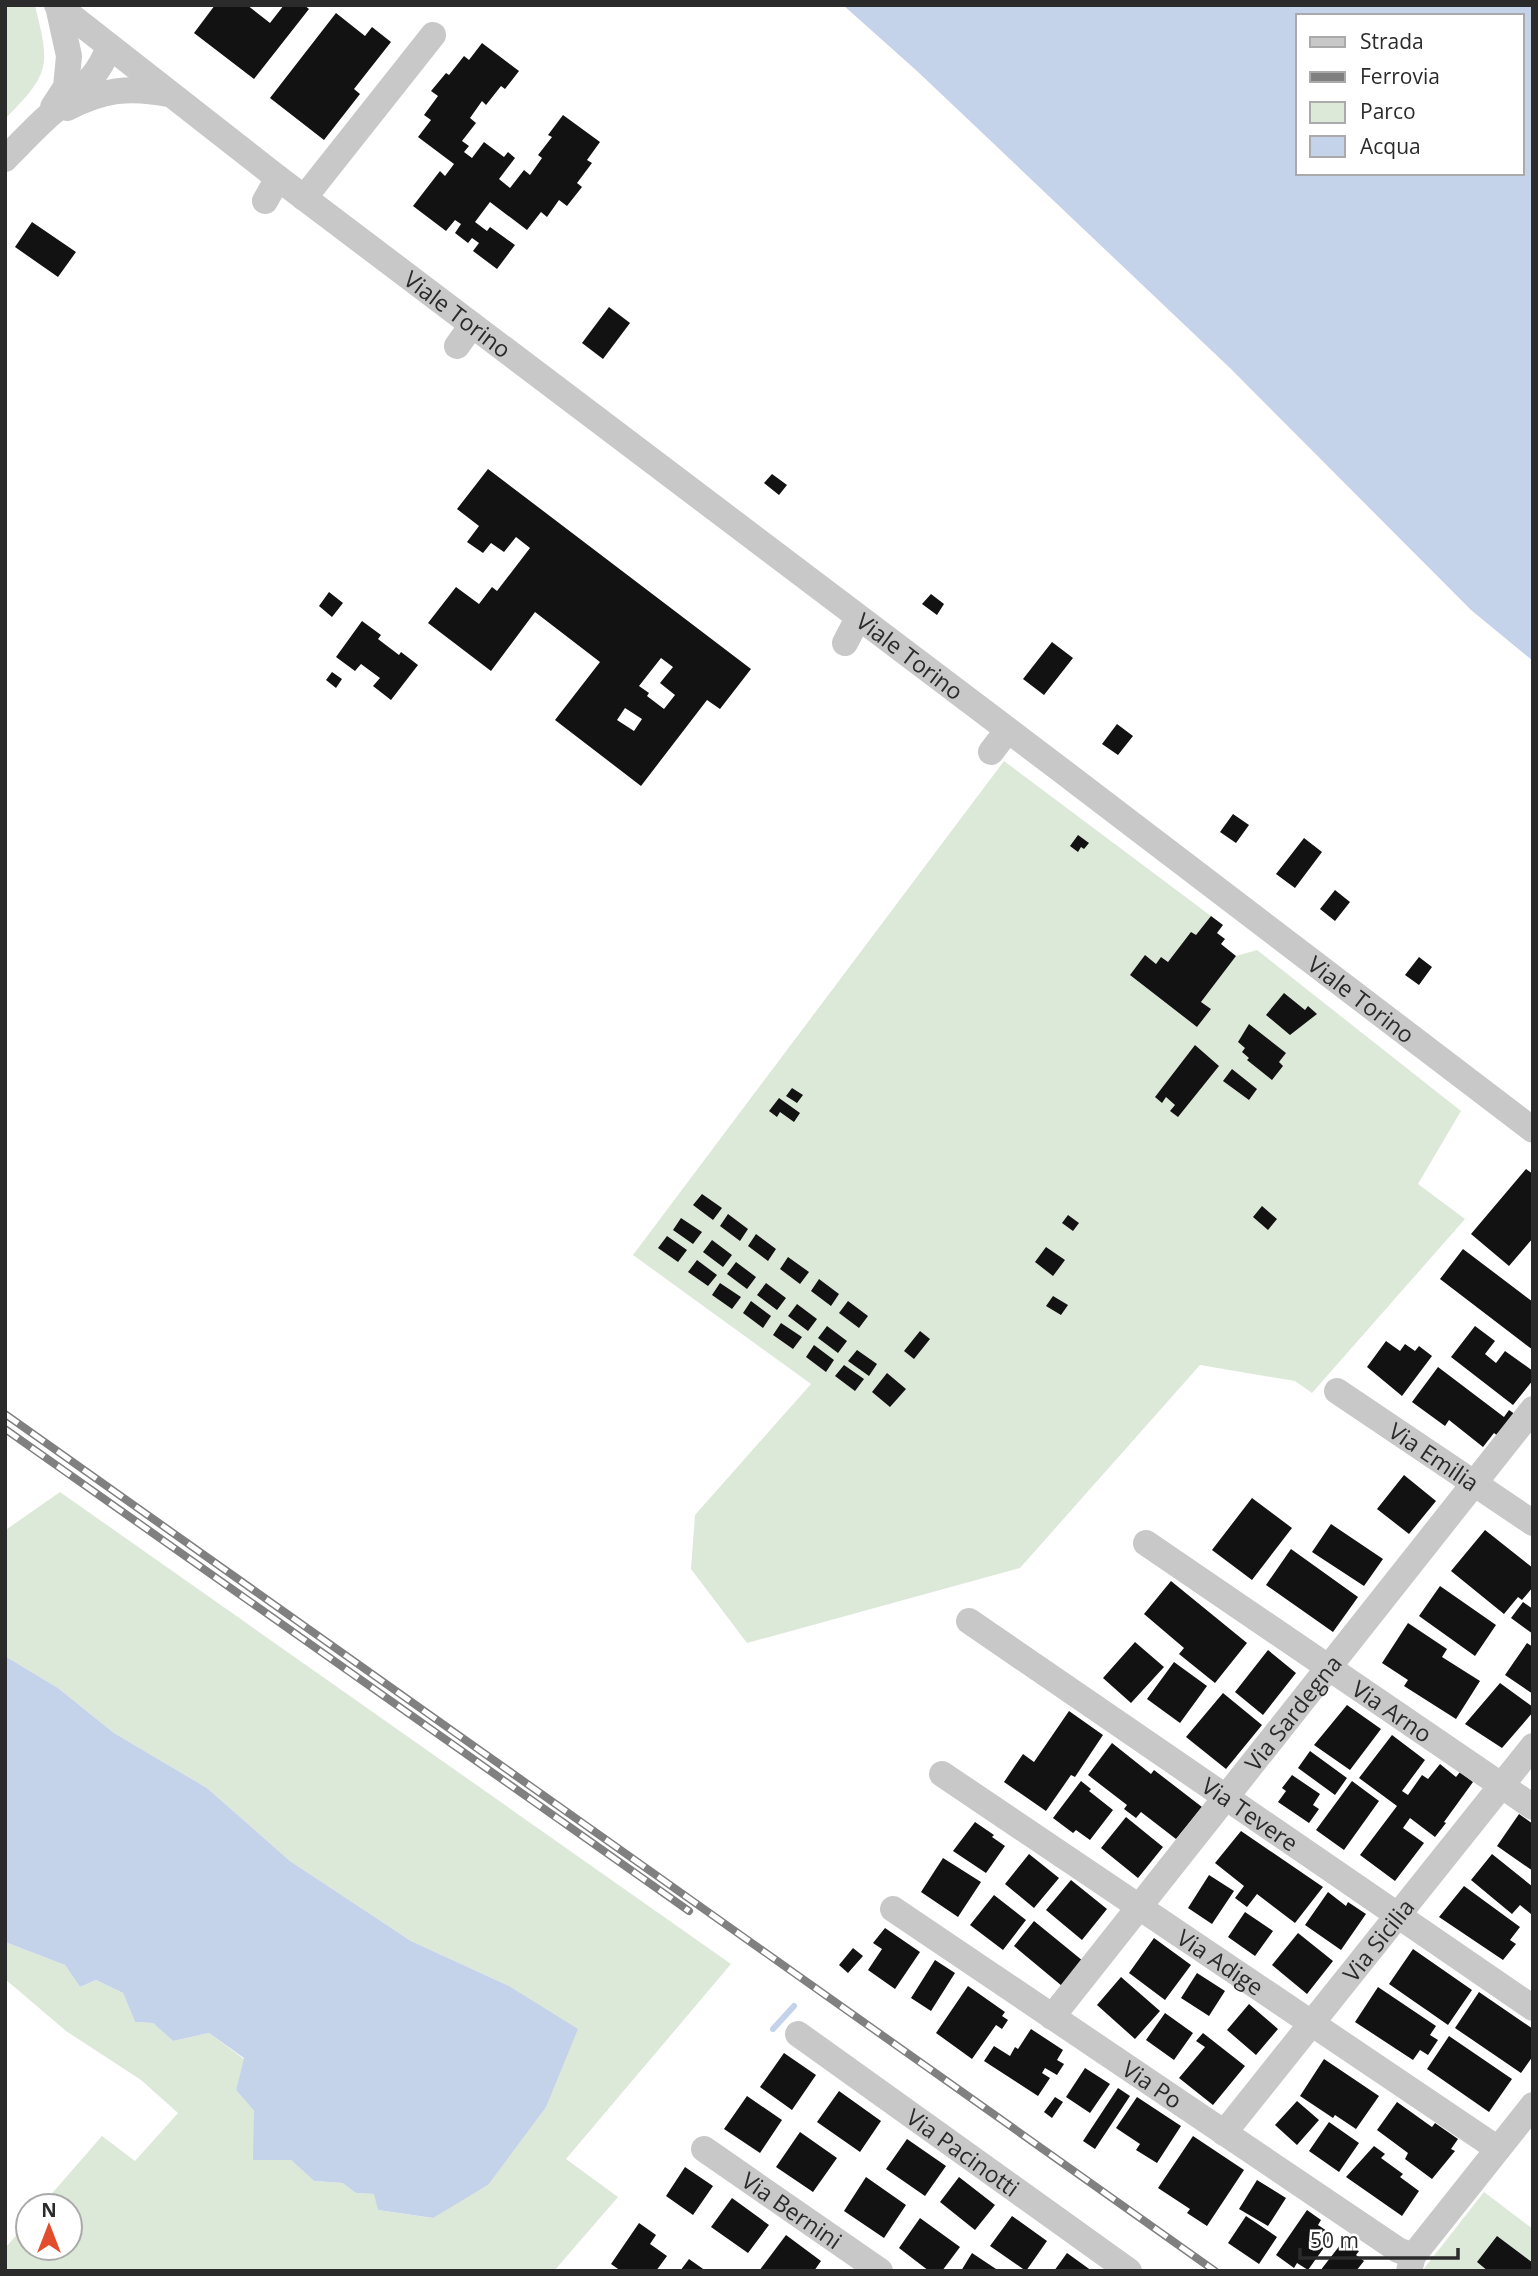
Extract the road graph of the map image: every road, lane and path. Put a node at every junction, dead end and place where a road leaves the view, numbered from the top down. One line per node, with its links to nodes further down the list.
1 (57, 6): 3 (street, Viale Torino); 5 (street)
2 (433, 35): 7 (street)
3 (109, 47): 4 (street, Viale Torino); 5 (street)
4 (170, 94): 5 (street); 7 (street, Viale Torino)
5 (44, 120): 6 (street)
6 (5, 159)
7 (304, 198): 8 (street, Viale Torino)
8 (858, 618): 9 (street); 10 (street, Viale Torino)
9 (845, 643)
10 (1007, 731): 11 (street); 12 (street, Viale Torino)
11 (992, 752)
12 (1524, 1123)
13 (1337, 1391): 15 (street, Via Emilia)
14 (1533, 1409): 15 (street, Via Sardegna)
15 (1474, 1483): 16 (street, Via Emilia); 19 (street, Via Sardegna)
16 (1533, 1523)
17 (1146, 1543): 19 (street, Via Arno)
18 (969, 1621): 23 (street, Via Tevere)
19 (1328, 1668): 22 (street, Via Arno); 23 (street, Via Sardegna)
20 (1533, 1746): 22 (street, Via Sicilia)
21 (942, 1774): 25 (street, Via Adige)
22 (1502, 1785): 24 (street, Via Arno); 27 (street, Via Sicilia)
23 (1225, 1798): 25 (street, Via Sardegna); 27 (street, Via Tevere)
24 (1533, 1807)
25 (1139, 1907): 29 (street, Via Sardegna); 30 (street, Via Adige)
26 (893, 1909): 29 (street, Via Po)
27 (1398, 1915): 28 (street, Via Tevere); 30 (street, Via Sicilia)
28 (1533, 2008)
29 (1052, 2017): 33 (street, Via Po)
30 (1312, 2023): 33 (street, Via Sicilia); 35 (street, Via Adige)
31 (798, 2034): 38 (street, Via Pacinotti)
32 (1533, 2105): 35 (street)
33 (1224, 2133): 36 (street, Via Po)
34 (704, 2149): 37 (street, Via Bernini)
35 (1498, 2149): 36 (street)
36 (1411, 2263)
37 (880, 2271)
38 (1129, 2271)

